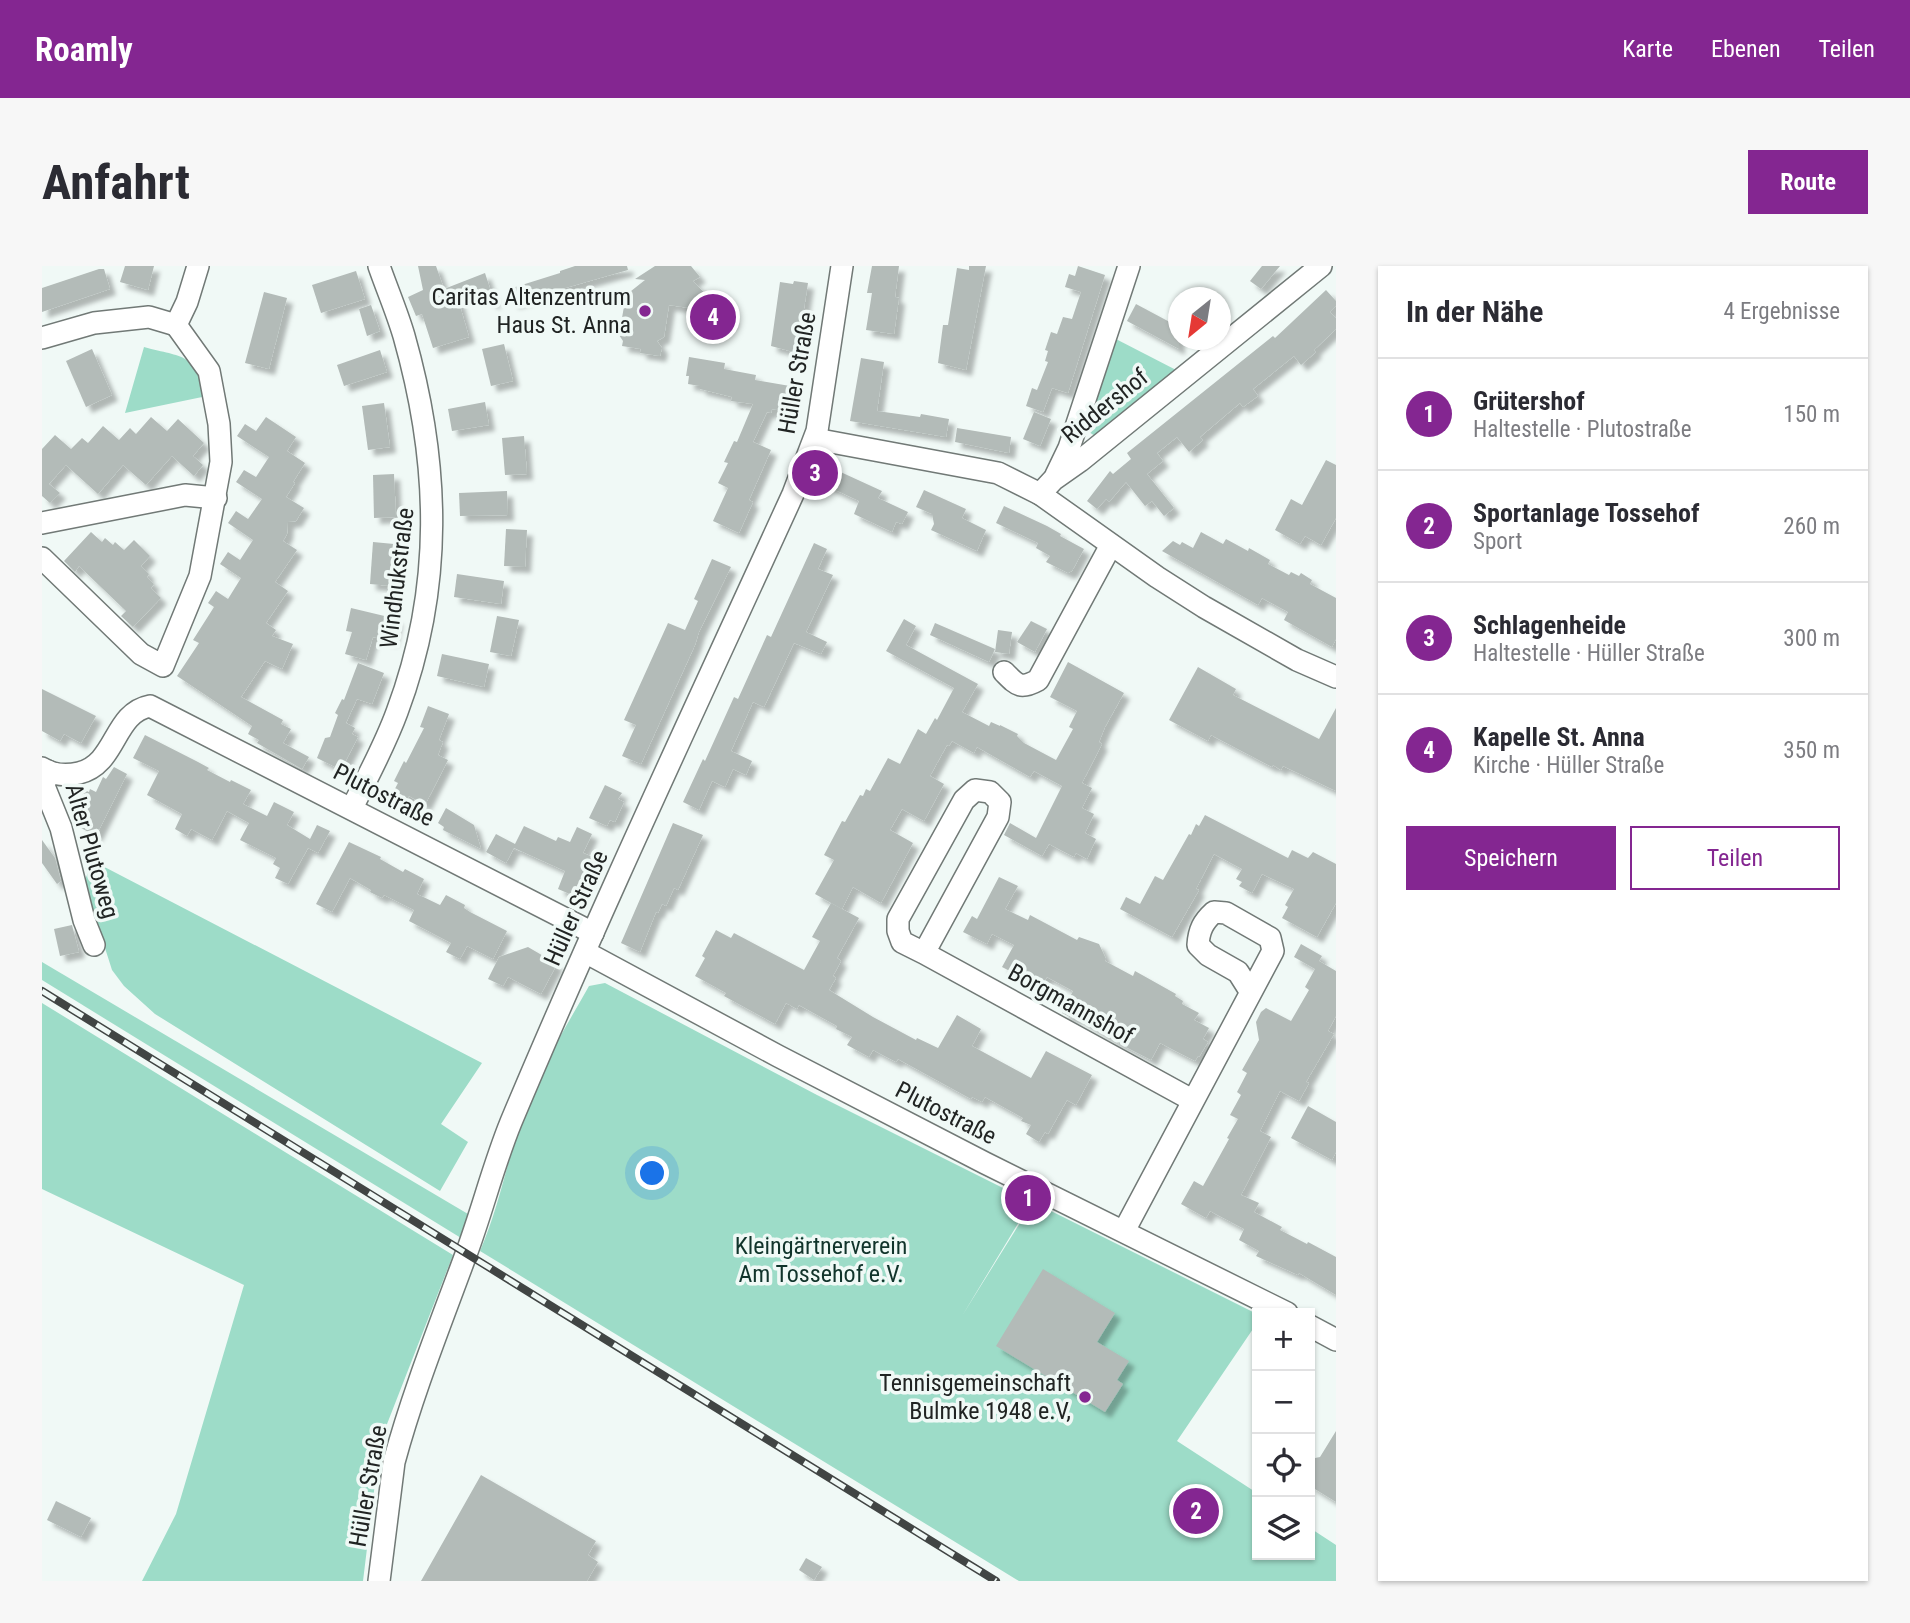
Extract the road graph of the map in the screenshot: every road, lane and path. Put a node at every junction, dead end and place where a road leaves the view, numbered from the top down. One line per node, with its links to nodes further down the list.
1 (198, 266): 6 (street)
2 (379, 266): 17 (street, Windhukstraße)
3 (842, 266): 8 (street, Hüller Straße)
4 (1129, 266): 9 (street)
5 (1321, 266): 9 (street, Riddershof)
6 (176, 325): 7 (street); 10 (street)
7 (42, 338)
8 (815, 439): 9 (street); 18 (street, Hüller Straße)
9 (1046, 487): 12 (street)
10 (216, 498): 11 (street); 13 (street)
11 (42, 523)
12 (1111, 545): 14 (street); 15 (street)
13 (42, 558)
14 (1004, 672)
15 (1336, 677)
16 (45, 770): 17 (street, Plutostraße); 19 (street, Alter Plutoweg)
17 (352, 808): 18 (street, Plutostraße)
18 (589, 943): 23 (street, Plutostraße); 27 (street, Hüller Straße)
19 (94, 945)
20 (924, 953): 20 (street, Borgmannshof); 22 (street, Borgmannshof)
21 (1250, 991): 22 (street)
22 (1192, 1100): 23 (street)
23 (1124, 1231): 24 (street, Plutostraße)
24 (1277, 1308)
25 (1315, 1329): 26 (street)
26 (1336, 1340)
27 (379, 1581)

